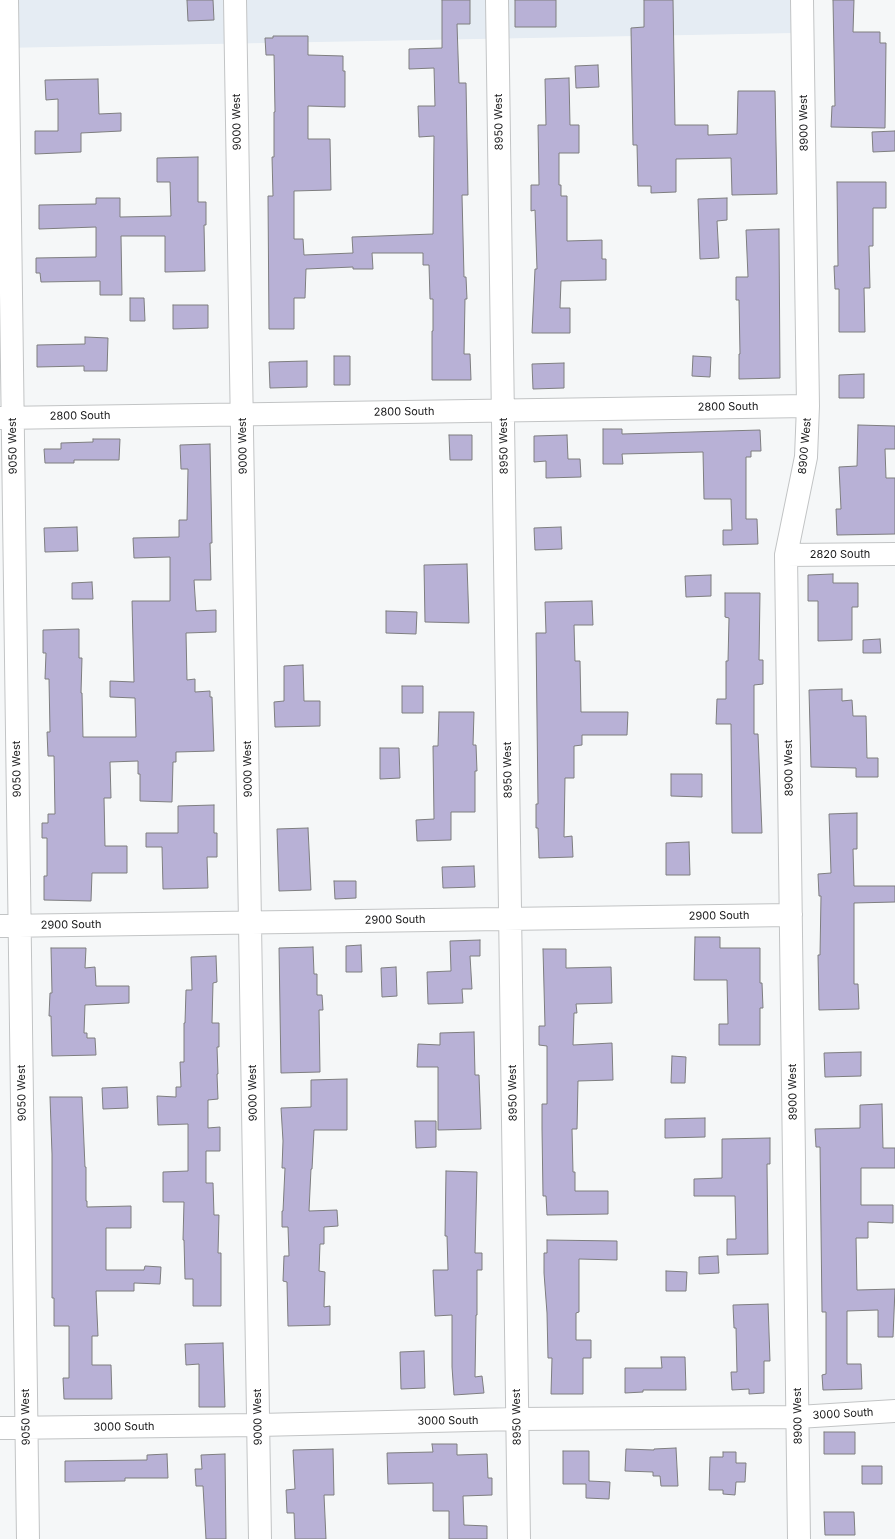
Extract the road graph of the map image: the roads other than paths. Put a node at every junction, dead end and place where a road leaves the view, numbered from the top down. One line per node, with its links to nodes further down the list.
1 (7, 0): 8 (street, 9050 West)
2 (235, 0): 7 (street, 9000 West)
3 (498, 0): 6 (street, 8950 West)
4 (802, 0): 5 (street, 8900 West)
5 (808, 406): 6 (street, 2800 South); 10 (street, 8900 West)
6 (503, 410): 7 (street, 2800 South); 12 (street, 8950 West)
7 (242, 414): 8 (street, 2800 South); 13 (street, 9000 West)
8 (6, 418): 14 (street, 9050 West)
9 (895, 554): 10 (street, 2820 South)
10 (786, 555): 11 (street, 8900 West)
11 (790, 915): 12 (street, 2900 South); 16 (street, 8900 West)
12 (510, 918): 13 (street, 2900 South); 17 (street, 8950 West)
13 (250, 922): 14 (street, 2900 South); 18 (street, 9000 West)
14 (10, 926): 20 (street, 9050 West)
15 (895, 1411): 16 (street, 3000 South)
16 (798, 1417): 17 (street, 3000 South); 24 (street, 8900 West)
17 (517, 1419): 18 (street, 3000 South); 23 (street, 8950 West)
18 (258, 1425): 20 (street, 3000 South); 22 (street, 9000 West)
19 (0, 1428): 20 (street, 3000 South)
20 (26, 1428): 21 (street, 9050 West)
21 (28, 1539)
22 (260, 1539)
23 (519, 1539)
24 (799, 1539)

